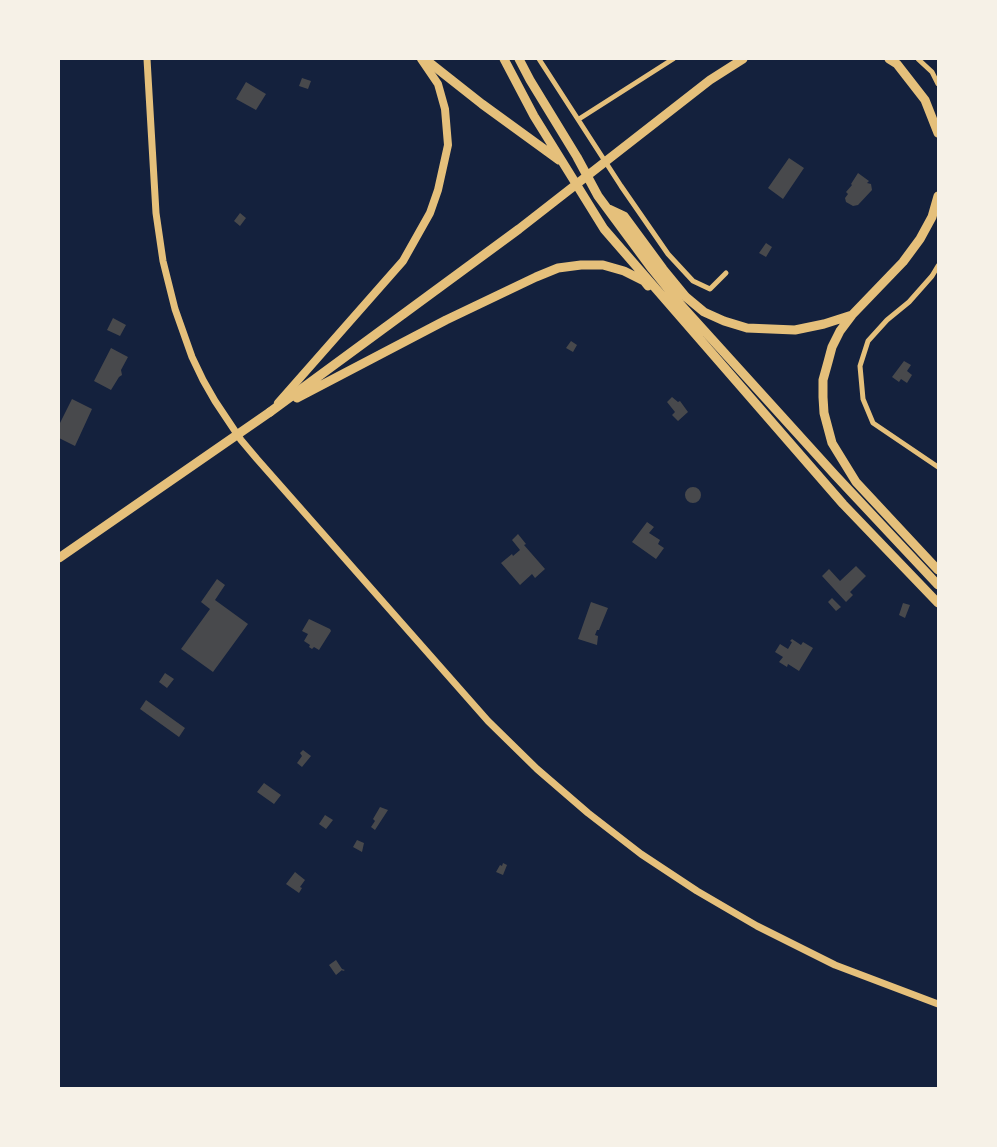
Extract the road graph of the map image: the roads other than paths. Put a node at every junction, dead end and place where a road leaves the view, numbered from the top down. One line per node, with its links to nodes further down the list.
1 (147, 59): 27 (street)
2 (421, 59): 21 (main road)
3 (425, 59): 14 (main road)
4 (504, 59): 14 (main road)
5 (520, 59): 16 (main road)
6 (539, 59): 12 (street)
7 (673, 59): 12 (street)
8 (743, 59): 21 (main road)
9 (889, 59): 13 (main road)
10 (918, 59): 11 (street)
11 (938, 84)
12 (579, 119): 18 (street)
13 (938, 133)
14 (563, 163): 20 (main road)
15 (938, 196): 19 (main road)
16 (607, 209): 19 (main road); 25 (main road)
17 (938, 266): 22 (street)
18 (726, 273)
19 (852, 315): 24 (main road)
20 (691, 330): 21 (main road); 26 (main road)
21 (270, 412): 23 (main road)
22 (938, 467)
23 (59, 558)
24 (938, 570)
25 (938, 585)
26 (938, 603)
27 (938, 1004)

